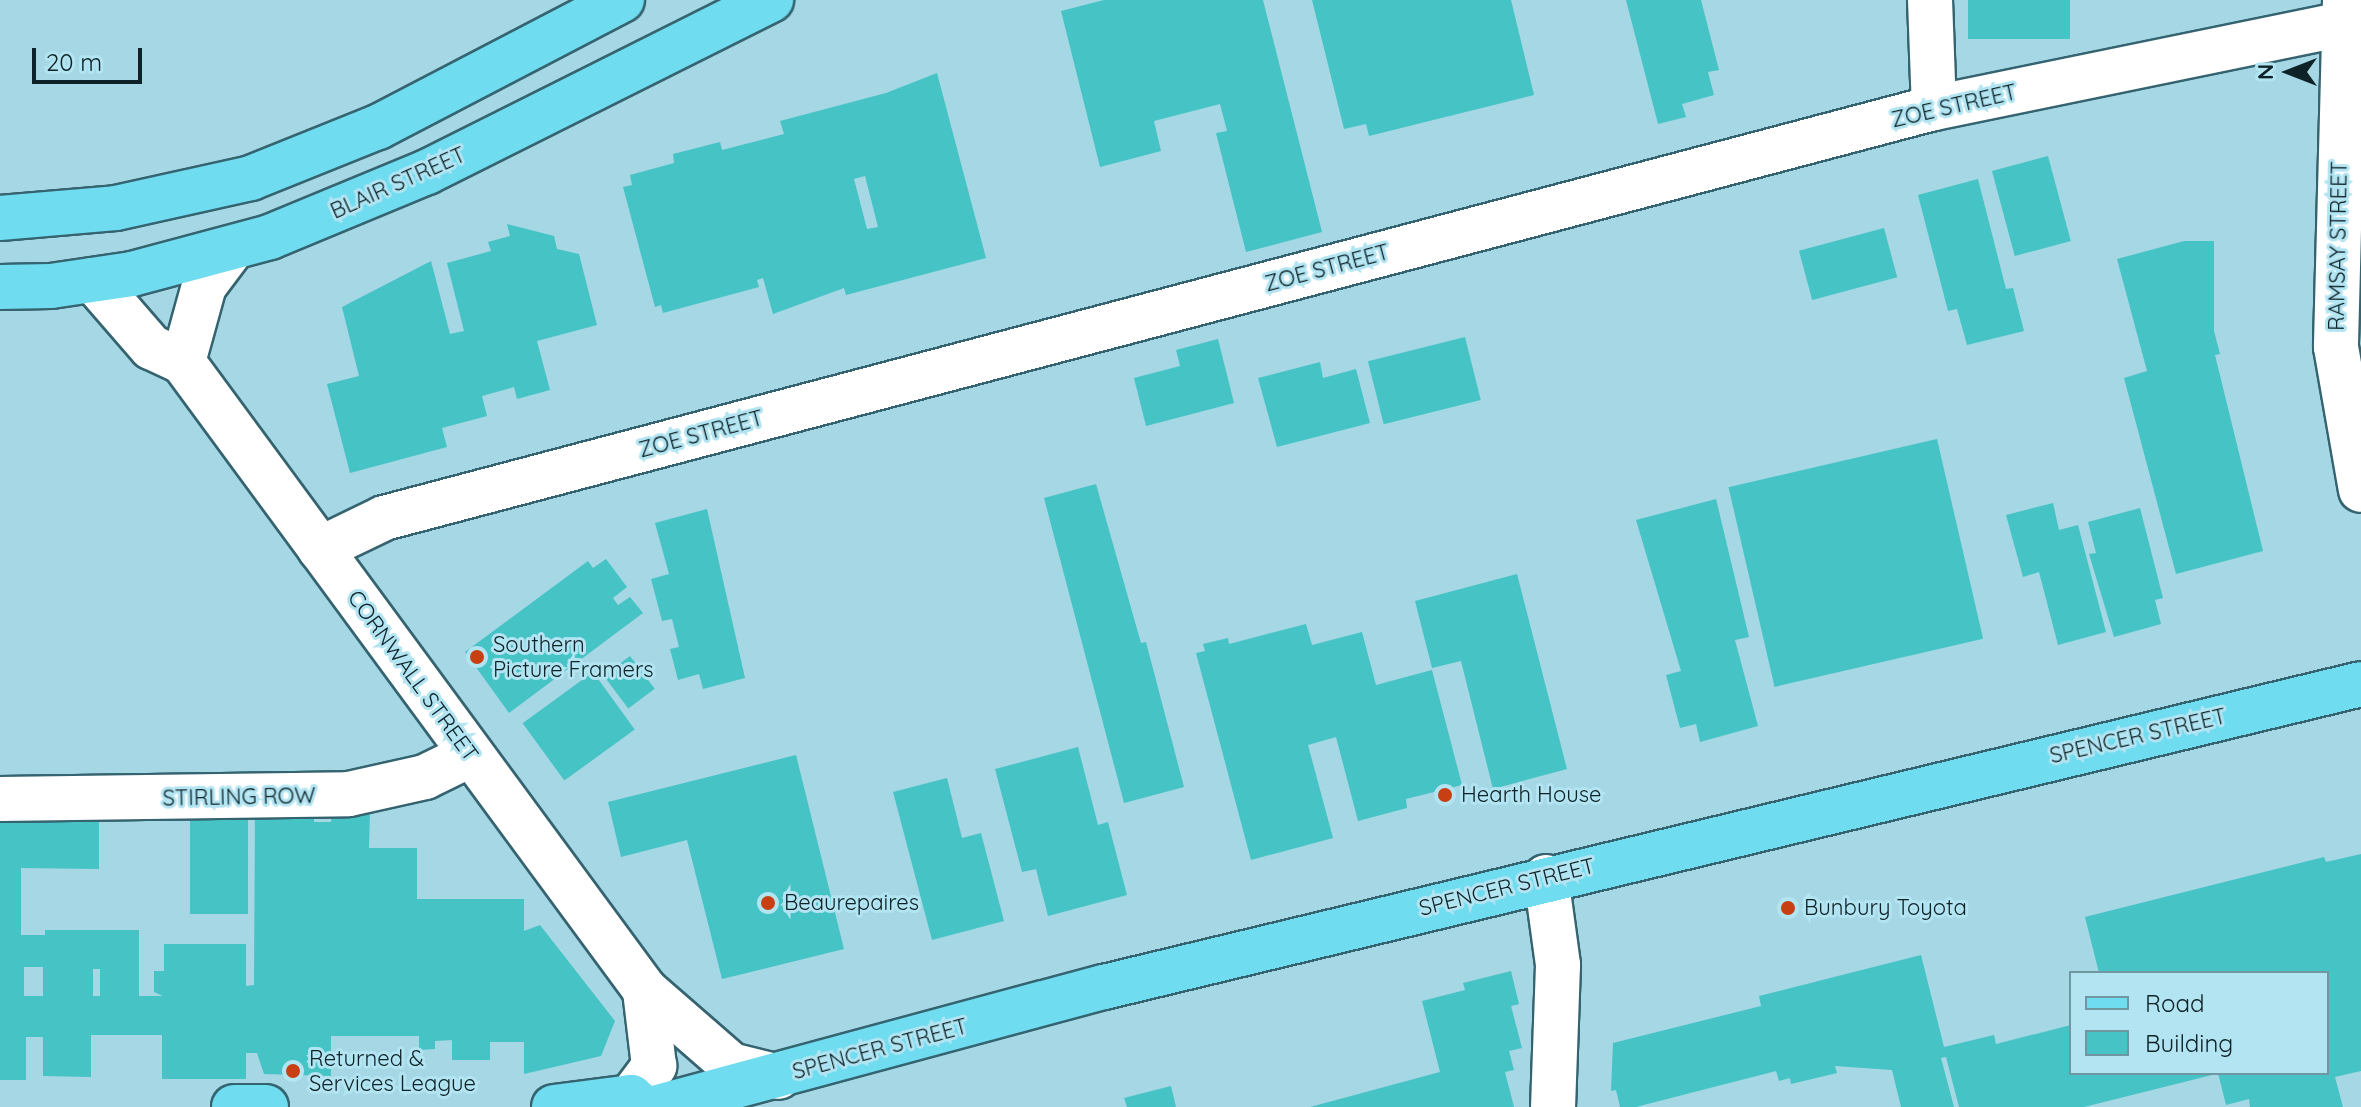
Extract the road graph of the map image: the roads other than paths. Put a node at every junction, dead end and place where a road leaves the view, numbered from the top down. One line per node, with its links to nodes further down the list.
1 (622, 0): 6 (main road)
2 (771, 0): 7 (main road, BLAIR STREET)
3 (1930, 0): 5 (street)
4 (2345, 12): 5 (street, ZOE STREET); 11 (street, RAMSAY STREET)
5 (1934, 108): 12 (street, ZOE STREET)
6 (0, 218)
7 (231, 250): 8 (main road, BLAIR STREET); 10 (street)
8 (93, 280): 9 (main road, BLAIR STREET); 10 (street, CORNWALL STREET)
9 (7, 289)
10 (183, 362): 12 (street, CORNWALL STREET)
11 (2361, 490)
12 (320, 549): 14 (street, CORNWALL STREET)
13 (2361, 684): 16 (main road, SPENCER STREET)
14 (470, 755): 15 (street, STIRLING ROW); 17 (street, CORNWALL STREET)
15 (0, 799)
16 (1546, 877): 18 (main road, SPENCER STREET); 24 (street)
17 (645, 990): 18 (street, CORNWALL STREET); 19 (street, CORNWALL STREET)
18 (796, 1083): 19 (main road, SPENCER STREET)
19 (663, 1104): 23 (main road, SPENCER STREET)
20 (234, 1107): 21 (main road)
21 (257, 1107): 22 (main road)
22 (266, 1107)
23 (554, 1107)
24 (1553, 1107)

